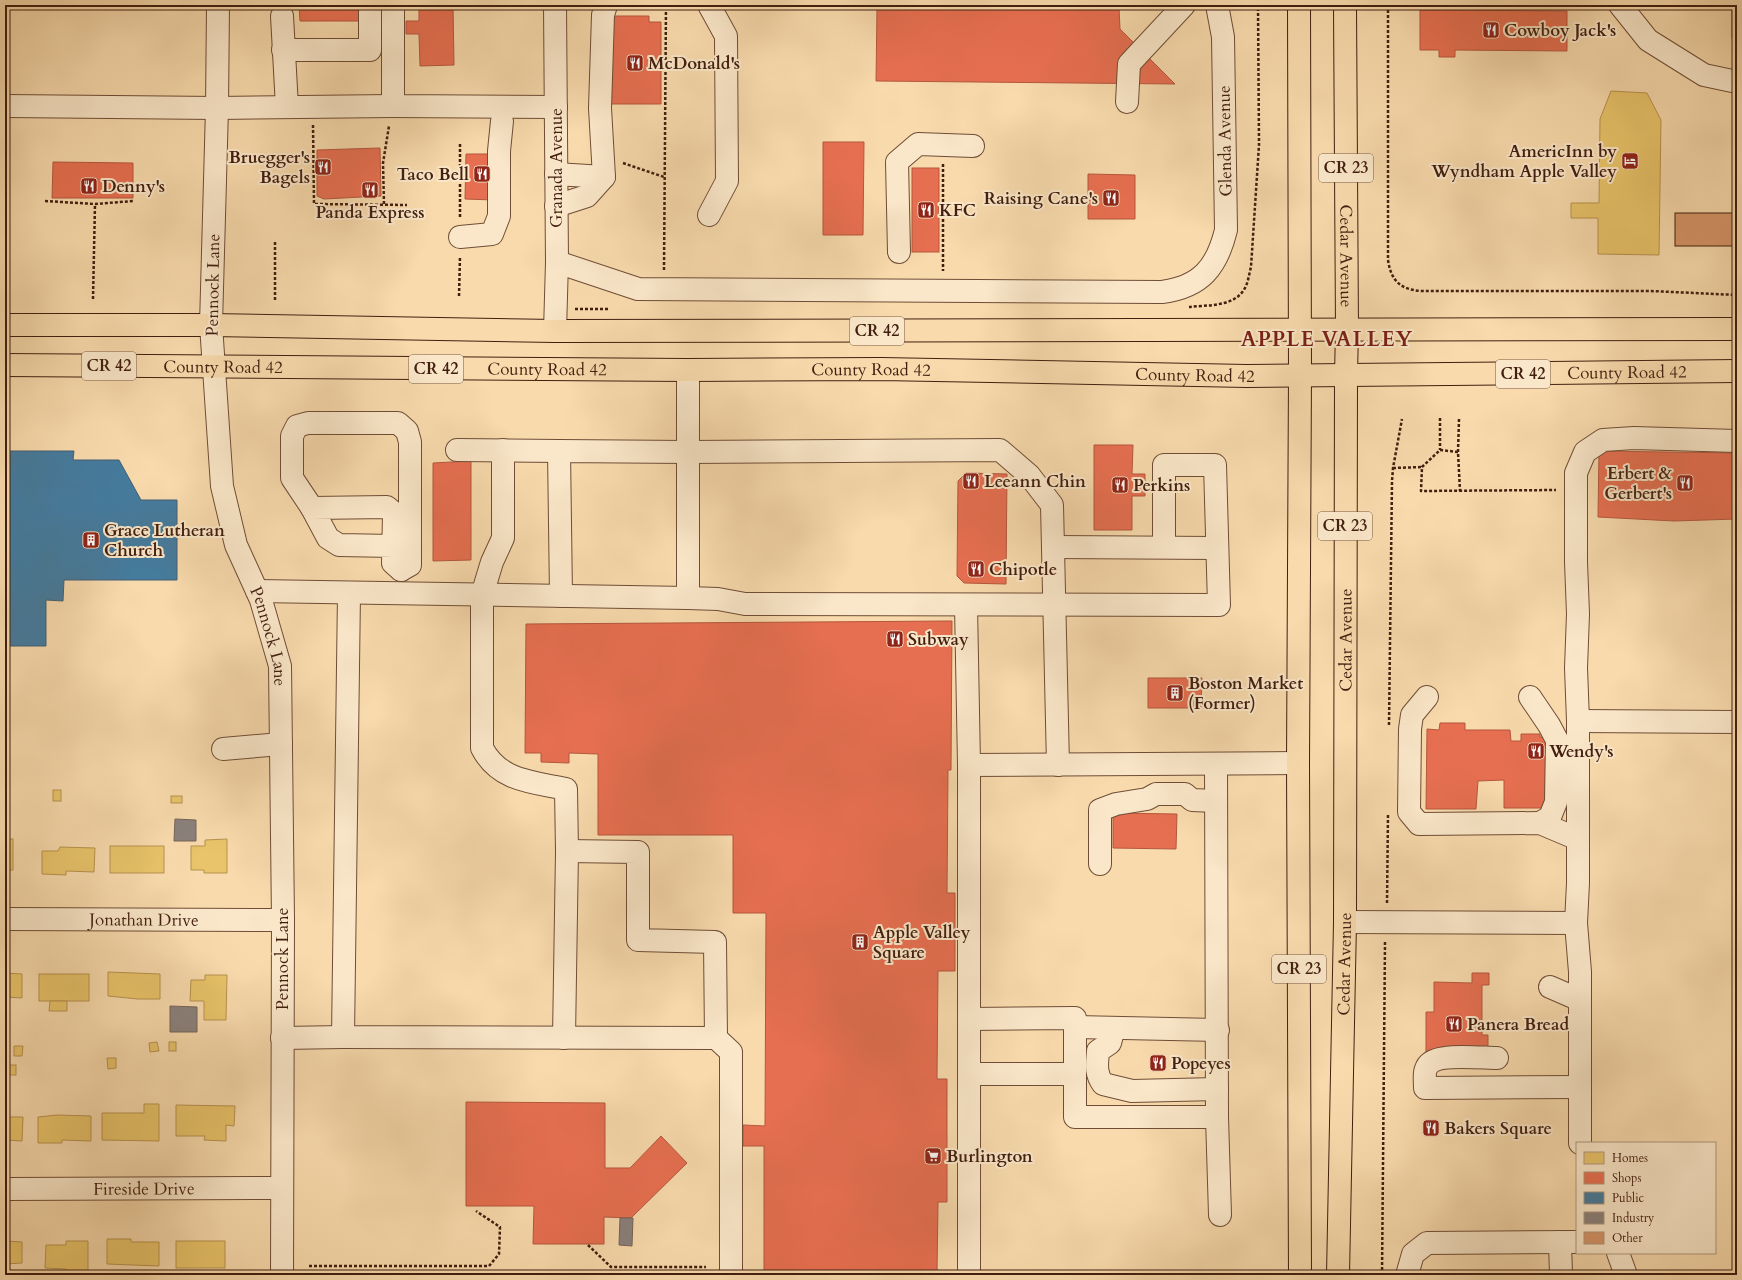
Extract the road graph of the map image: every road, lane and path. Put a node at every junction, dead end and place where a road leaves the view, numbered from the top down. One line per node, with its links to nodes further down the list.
1 (218, 5): 22 (street, Pennock Lane)
2 (555, 5): 20 (street, Granada Avenue)
3 (606, 5): 30 (street)
4 (666, 5): 31 (path)
5 (709, 5): 38 (street)
6 (1184, 5): 18 (street)
7 (1217, 5): 42 (street, Glenda Avenue)
8 (1258, 5): 48 (path)
9 (1299, 5): 54 (main road, CR 23)
10 (1345, 5): 55 (main road, Cedar Avenue / CR 23)
11 (1388, 5): 45 (path)
12 (1620, 5): 17 (street)
13 (370, 6): 14 (street); 16 (street)
14 (393, 6): 23 (street)
15 (282, 16): 16 (street)
16 (283, 50): 21 (street)
17 (1737, 82)
18 (1127, 102)
19 (5, 106): 22 (street)
20 (556, 106): 23 (street); 29 (street, Granada Avenue)
21 (287, 107): 22 (street); 23 (street)
22 (218, 108): 52 (street, Pennock Lane)
23 (392, 113): 35 (path)
24 (313, 119): 35 (path)
25 (502, 121): 39 (street)
26 (973, 146): 41 (street)
27 (619, 162): 31 (path)
28 (943, 163): 44 (path)
29 (556, 174): 30 (street); 37 (street, Granada Avenue)
30 (604, 177): 37 (street)
31 (664, 177): 43 (path)
32 (45, 201): 34 (path)
33 (134, 201): 34 (path)
34 (95, 204): 46 (path)
35 (384, 204): 36 (path)
36 (407, 205)
37 (556, 206): 42 (street, Granada Avenue)
38 (709, 215)
39 (460, 237)
40 (275, 241): 47 (path)
41 (899, 252)
42 (557, 262): 56 (street, Granada Avenue)
43 (664, 277)
44 (943, 277)
45 (1737, 296)
46 (93, 299)
47 (275, 300)
48 (1184, 307)
49 (574, 309): 50 (path)
50 (612, 309)
51 (5, 325): 52 (main road, CR 42)
52 (211, 325): 56 (main road, CR 42); 58 (street, Pennock Lane)
53 (1737, 329): 55 (main road, CR 42)
54 (1299, 330): 55 (main road, CR 42); 56 (main road, CR 42); 61 (main road, CR 23)
55 (1347, 330): 62 (main road, Cedar Avenue / CR 23)
56 (555, 331)
57 (5, 365): 58 (main road, County Road 42 / CR 42)
58 (214, 367): 59 (main road, County Road 42 / CR 42); 83 (street, Pennock Lane)
59 (688, 370): 61 (main road, County Road 42 / CR 42); 71 (street)
60 (1737, 371): 62 (main road, County Road 42 / CR 42)
61 (1300, 374): 62 (main road, County Road 42 / CR 42); 98 (main road, CR 23)
62 (1346, 375): 110 (main road, Cedar Avenue / CR 23)
63 (1440, 418): 69 (path)
64 (1402, 419): 74 (path)
65 (1459, 419): 72 (path)
66 (1737, 440): 75 (street)
67 (457, 450): 68 (street)
68 (504, 450): 70 (street); 86 (street)
69 (1440, 450): 72 (path); 73 (path)
70 (559, 451): 71 (street); 87 (street)
71 (688, 452): 79 (street); 88 (street)
72 (1458, 452): 76 (path)
73 (1422, 467): 74 (path); 76 (path)
74 (1393, 468): 95 (path)
75 (1577, 490): 76 (path); 93 (street)
76 (1460, 491)
77 (312, 508): 78 (street); 78 (street); 82 (street)
78 (394, 546): 82 (street)
79 (1053, 547): 80 (street); 90 (street)
80 (1164, 547): 81 (street); 81 (street)
81 (1217, 548): 90 (street)
82 (401, 570): 85 (street)
83 (257, 591): 84 (street); 96 (street, Pennock Lane)
84 (349, 592): 85 (street); 119 (street)
85 (401, 593): 86 (street)
86 (482, 595): 87 (street); 106 (street)
87 (561, 596): 88 (street)
88 (688, 598): 89 (street)
89 (966, 605): 90 (street); 100 (street)
90 (1054, 605): 101 (street)
91 (1530, 696): 104 (street)
92 (1427, 697): 104 (street)
93 (1578, 721): 94 (street); 105 (street)
94 (1737, 722)
95 (1389, 727)
96 (281, 744): 97 (street); 109 (street, Pennock Lane)
97 (223, 749)
98 (1298, 763): 99 (street); 142 (main road, CR 23)
99 (1216, 764): 101 (street); 102 (street)
100 (969, 765): 101 (street); 115 (street)
101 (1058, 765)
102 (1216, 801): 107 (street); 117 (street)
103 (1388, 814): 112 (path)
104 (1540, 823): 105 (street)
105 (1578, 839): 111 (street)
106 (567, 851): 121 (street); 122 (street)
107 (1100, 864)
108 (5, 920): 109 (street, Jonathan Drive)
109 (283, 920): 120 (street, Pennock Lane)
110 (1345, 922): 112 (street); 143 (main road, Cedar Avenue / CR 23)
111 (1576, 922): 112 (street); 114 (street)
112 (1387, 923): 144 (path)
113 (1550, 987): 114 (street)
114 (1580, 1000): 126 (street)
115 (970, 1018): 116 (street); 124 (street)
116 (1075, 1027): 118 (street); 125 (street)
117 (1218, 1030): 118 (street); 127 (street)
118 (1112, 1036): 127 (street)
119 (343, 1037): 120 (street); 121 (street)
120 (282, 1038): 131 (street, Pennock Lane)
121 (564, 1038): 122 (street)
122 (716, 1038): 140 (street)
123 (1497, 1058): 126 (street)
124 (969, 1074): 125 (street); 141 (street)
125 (1075, 1074): 128 (street)
126 (1580, 1087): 129 (street)
127 (1217, 1089): 128 (street)
128 (1217, 1117): 133 (street)
129 (1580, 1142)
130 (5, 1188): 131 (street, Fireside Drive)
131 (282, 1188): 139 (street, Pennock Lane)
132 (476, 1211): 137 (path)
133 (1220, 1215)
134 (1568, 1242): 145 (street); 146 (street)
135 (588, 1244): 138 (path)
136 (1618, 1254): 147 (street)
137 (309, 1266)
138 (706, 1267)
139 (282, 1275)
140 (731, 1275)
141 (969, 1275)
142 (1300, 1275)
143 (1338, 1275)
144 (1382, 1275)
145 (1407, 1275)
146 (1561, 1275)
147 (1626, 1275)

